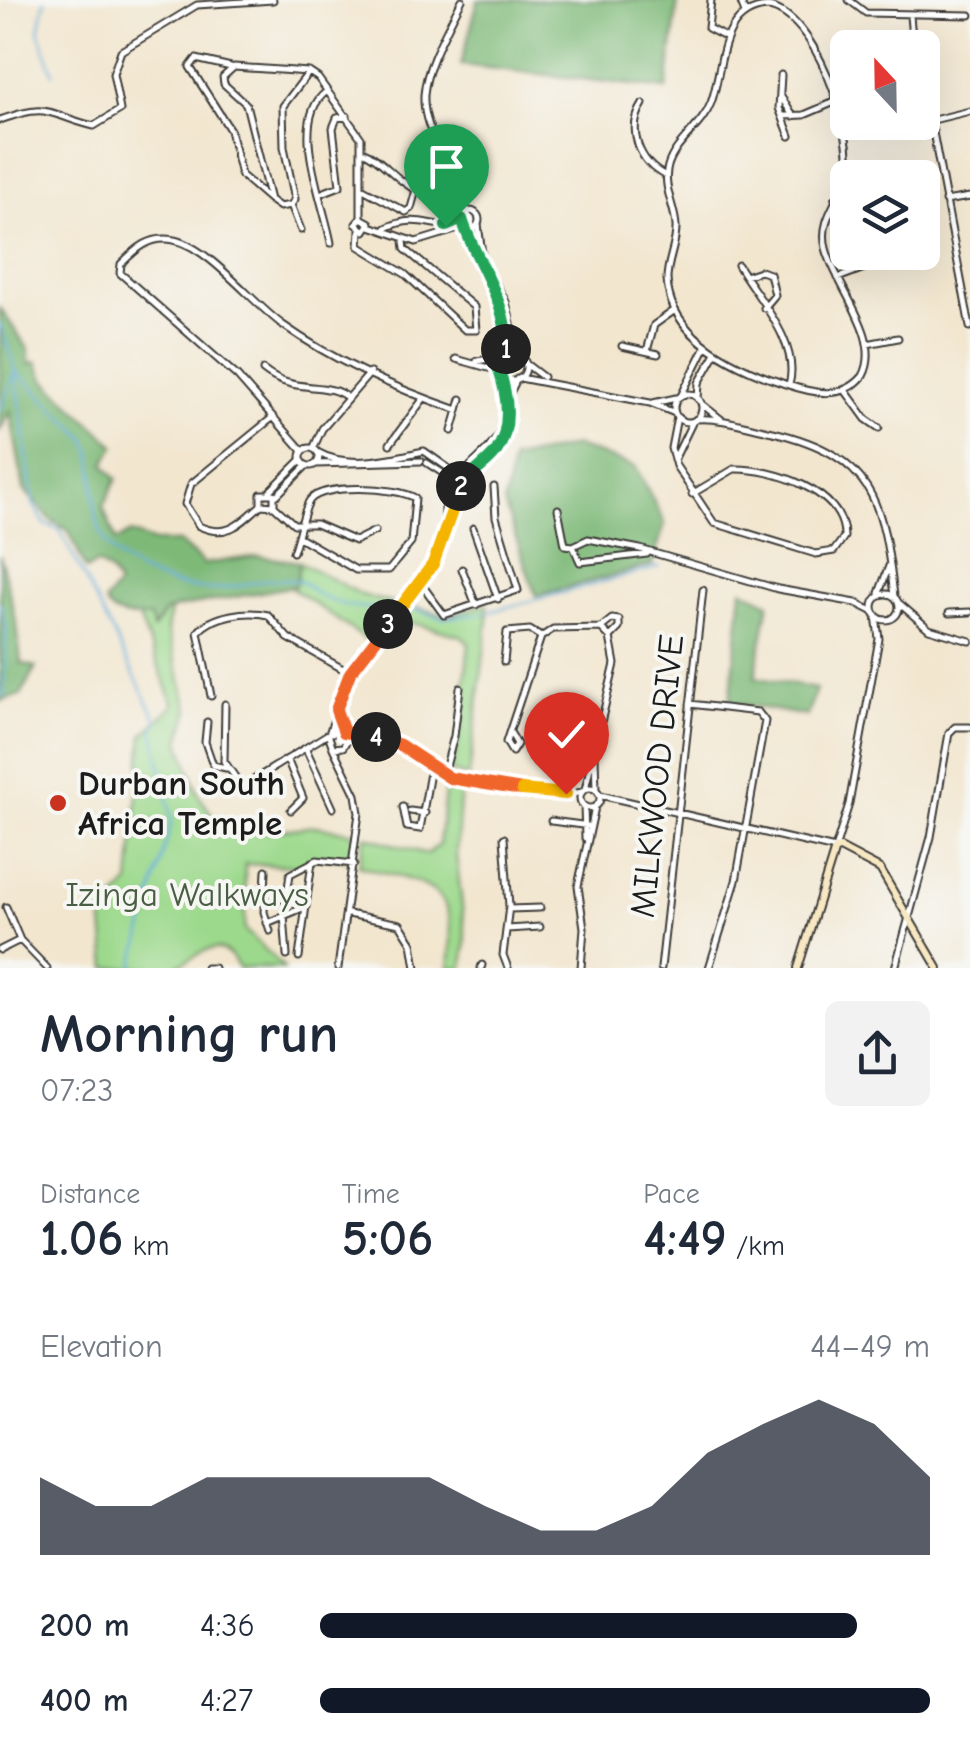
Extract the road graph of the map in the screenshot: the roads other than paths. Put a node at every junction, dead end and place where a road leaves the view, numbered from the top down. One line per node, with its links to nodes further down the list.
1 (272, 0): 24 (street)
2 (462, 0): 38 (street)
3 (711, 0): 10 (street)
4 (740, 0): 6 (street)
5 (849, 0): 7 (street)
6 (745, 13): 10 (street); 14 (street)
7 (910, 15): 8 (street); 9 (street)
8 (970, 15)
9 (911, 30)
10 (727, 38): 28 (street)
11 (234, 67): 12 (street); 34 (street); 34 (street)
12 (308, 72): 15 (street); 36 (street)
13 (781, 75): 16 (street)
14 (830, 86)
15 (326, 92): 20 (street); 31 (street)
16 (780, 95): 21 (street); 22 (street)
17 (643, 104): 28 (street)
18 (830, 104): 22 (street)
19 (970, 111): 23 (street)
20 (348, 116): 27 (street); 31 (street)
21 (781, 116): 22 (street); 25 (street)
22 (793, 116)
23 (940, 118)
24 (0, 120)
25 (790, 136)
26 (934, 140): 35 (street)
27 (364, 152): 29 (street); 30 (street)
28 (666, 176): 58 (street)
29 (362, 189): 30 (street); 39 (street)
30 (416, 190): 32 (street)
31 (322, 193): 48 (street)
32 (433, 194)
33 (970, 197): 35 (street)
34 (270, 200): 36 (street)
35 (945, 202): 56 (street)
36 (291, 206): 45 (street)
37 (830, 210): 49 (street)
38 (468, 212): 40 (street); 41 (street)
39 (361, 218): 42 (street); 46 (street)
40 (462, 219): 43 (street); 44 (street)
41 (478, 224): 44 (street); 66 (street)
42 (369, 226): 43 (street); 46 (street)
43 (385, 228): 47 (street)
44 (466, 228): 47 (street); 68 (street)
45 (301, 230)
46 (360, 230): 47 (street)
47 (404, 241)
48 (331, 243)
49 (830, 259)
50 (738, 264): 53 (street)
51 (835, 270): 54 (street)
52 (859, 270): 54 (street)
53 (745, 276): 57 (street); 57 (street)
54 (838, 278): 61 (street)
55 (970, 290): 56 (street)
56 (962, 293): 59 (street)
57 (764, 308): 77 (street)
58 (676, 310): 63 (street); 64 (street)
59 (970, 328)
60 (898, 338): 61 (street)
61 (866, 344): 78 (street)
62 (622, 346): 64 (street)
63 (706, 346): 65 (street); 80 (street)
64 (647, 352): 67 (street)
65 (716, 353): 77 (street); 84 (street)
66 (518, 354): 68 (street); 71 (street)
67 (658, 354)
68 (504, 356): 70 (street); 74 (street)
69 (456, 358): 70 (street)
70 (474, 362): 74 (street)
71 (526, 364): 75 (street); 76 (street)
72 (262, 370): 81 (street)
73 (370, 373): 81 (street); 82 (street); 88 (street)
74 (500, 373): 75 (street); 79 (street)
75 (518, 378): 76 (street); 79 (street)
76 (550, 380): 85 (street)
77 (789, 385): 78 (street)
78 (845, 390): 91 (street)
79 (508, 397): 99 (street)
80 (680, 397): 84 (street); 85 (street); 87 (street)
81 (348, 398): 94 (street)
82 (424, 398): 86 (street); 93 (street)
83 (461, 400): 86 (street)
84 (699, 401): 89 (street); 90 (street)
85 (650, 403): 87 (street)
86 (458, 410): 92 (street)
87 (676, 415): 89 (street); 96 (street)
88 (272, 418): 95 (street); 104 (street)
89 (695, 420): 90 (street); 96 (street)
90 (724, 421): 114 (street)
91 (880, 428)
92 (452, 431)
93 (390, 444)
94 (315, 450): 95 (street); 98 (street); 99 (street)
95 (303, 451): 97 (street)
96 (674, 460): 103 (street)
97 (304, 463): 98 (street); 102 (street)
98 (316, 464): 100 (street)
99 (463, 477): 100 (street)
100 (458, 484): 116 (street)
101 (494, 487): 120 (street)
102 (273, 494): 104 (street); 105 (street)
103 (692, 494): 103 (street)
104 (260, 505): 105 (street)
105 (274, 506): 107 (street)
106 (558, 509): 111 (street)
107 (304, 524): 109 (street); 110 (street); 110 (street)
108 (474, 528): 120 (street)
109 (375, 532)
110 (299, 537): 112 (street)
111 (573, 546): 113 (street); 113 (street)
112 (293, 552)
113 (647, 554): 121 (street)
114 (890, 560): 118 (street); 119 (street)
115 (462, 569): 123 (street)
116 (420, 582): 123 (street); 135 (street)
117 (702, 590): 139 (street, MILKWOOD DRIVE)
118 (894, 596): 119 (street); 122 (street)
119 (876, 598): 121 (street); 125 (street)
120 (498, 599): 123 (street)
121 (856, 603): 125 (street)
122 (899, 603): 127 (street); 128 (street)
123 (476, 605)
124 (970, 612): 126 (street)
125 (875, 614): 127 (street); 132 (street)
126 (950, 614)
127 (894, 617): 128 (street); 132 (street)
128 (916, 621): 133 (street)
129 (601, 628): 130 (street); 131 (street); 131 (street)
130 (541, 637): 134 (street); 145 (street)
131 (610, 637): 150 (street)
132 (879, 639): 170 (street)
133 (970, 641)
134 (504, 662)
135 (350, 673): 137 (street); 140 (street)
136 (460, 688): 155 (street)
137 (211, 696)
138 (226, 704): 153 (street)
139 (690, 704): 164 (street, MILKWOOD DRIVE); 168 (street)
140 (336, 710): 143 (street); 144 (street)
141 (207, 722): 153 (street)
142 (970, 726): 179 (street)
143 (343, 731): 144 (street); 146 (street); 147 (street)
144 (329, 732): 148 (street); 149 (street)
145 (510, 732)
146 (366, 735): 147 (street); 152 (street)
147 (344, 745): 148 (street); 154 (street)
148 (331, 747): 149 (street); 154 (street)
149 (307, 748): 151 (street); 161 (street)
150 (594, 753): 156 (street); 158 (street)
151 (287, 759): 153 (street); 162 (street)
152 (431, 766): 155 (street); 165 (street)
153 (226, 768)
154 (344, 768): 172 (street)
155 (444, 774): 157 (street)
156 (583, 791): 157 (street); 158 (street); 159 (street)
157 (566, 794): 159 (street)
158 (597, 799): 159 (street); 164 (street); 167 (street)
159 (583, 805): 167 (street)
160 (403, 807): 165 (street)
161 (333, 808)
162 (291, 810)
163 (410, 811): 165 (street)
164 (678, 812): 168 (street); 196 (street, MILKWOOD DRIVE)
165 (425, 813)
166 (551, 821): 167 (street)
167 (587, 826): 195 (street)
168 (746, 829): 170 (street); 197 (street)
169 (504, 838): 177 (street)
170 (835, 849): 179 (street); 198 (street)
171 (312, 862): 172 (street); 174 (street); 180 (street)
172 (354, 864): 178 (street)
173 (266, 870): 180 (street)
174 (306, 906): 180 (street); 188 (street)
175 (6, 907): 181 (street)
176 (540, 908): 177 (street)
177 (509, 909): 184 (street)
178 (348, 914): 192 (street); 193 (street)
179 (906, 914): 199 (street); 200 (street)
180 (284, 915): 187 (street)
181 (12, 920): 182 (street); 185 (street)
182 (0, 924)
183 (540, 927): 184 (street)
184 (507, 929): 194 (street)
185 (20, 940): 186 (street); 189 (street)
186 (0, 950)
187 (288, 956)
188 (299, 957)
189 (47, 968)
190 (206, 968): 191 (street)
191 (214, 968)
192 (338, 968)
193 (416, 968)
194 (508, 968)
195 (581, 968)
196 (661, 968)
197 (709, 968)
198 (798, 968)
199 (894, 968)
200 (938, 968)

